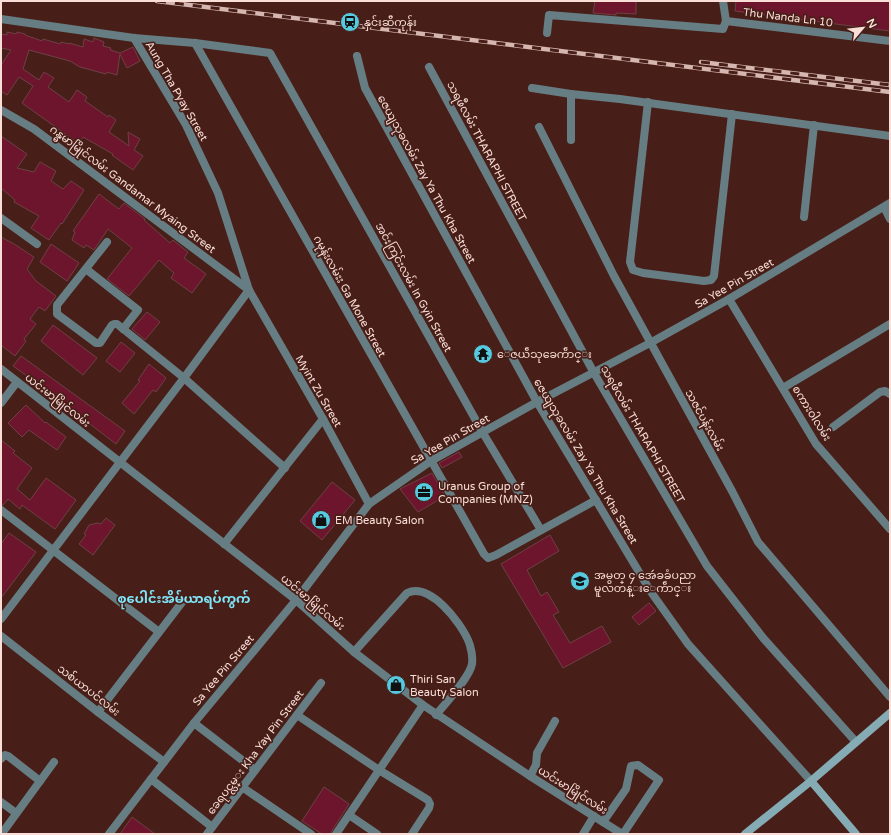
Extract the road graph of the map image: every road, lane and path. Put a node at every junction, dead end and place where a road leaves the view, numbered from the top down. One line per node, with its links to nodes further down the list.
1 (723, 1): 3 (street, Thu Nanda Ln 10)
2 (1, 19): 5 (street)
3 (726, 20): 4 (street); 6 (street, Thu Nanda Ln 10)
4 (547, 33)
5 (134, 38): 7 (street); 26 (street, Aung Tha Pyay Street)
6 (890, 41)
7 (195, 43): 41 (street, အင်းကြင်းလမ်း In Gyin Street); 42 (street, ဂမုန်းလမ်းး Ga Mone Street)
8 (357, 56): 37 (street, ဇေယျသုခလမ်း Zay Ya Thu Kha Street)
9 (429, 67): 32 (street, သရဖီလမ်း THARAPHI STREET)
10 (532, 88): 11 (street)
11 (571, 94): 12 (street); 18 (street)
12 (648, 102): 14 (street); 14 (street)
13 (1, 110): 26 (street, ဂန္ဓမာမြိုင်လမ်း Gandamar Myaing Street)
14 (732, 114): 15 (street)
15 (814, 125): 17 (street); 20 (street)
16 (539, 127): 30 (street, သဇင်ပန်းလမ်း)
17 (890, 136)
18 (571, 140)
19 (887, 205): 22 (street); 27 (street, Sa Yee Pin Street)
20 (804, 217)
21 (1, 218): 24 (street)
22 (890, 218)
23 (107, 242): 25 (street)
24 (37, 244)
25 (86, 269): 29 (street); 29 (street)
26 (249, 290): 33 (street); 39 (street, Myint Zu Street)
27 (729, 299): 30 (street, Sa Yee Pin Street); 35 (street, စကားဝါလမ်း)
28 (890, 324): 35 (street)
29 (123, 329): 33 (street)
30 (650, 343): 32 (street, Sa Yee Pin Street); 59 (street, သဇင်ပန်းလမ်း)
31 (1, 369): 34 (street, ယင်းမာမြိုင်လမ်း)
32 (594, 373): 37 (street, Sa Yee Pin Street); 67 (street, သရဖီလမ်း THARAPHI STREET)
33 (184, 378): 43 (street); 44 (street)
34 (17, 382): 38 (street); 43 (street, ယင်းမာမြိုင်လမ်း)
35 (783, 388): 48 (street, စကားဝါလမ်း)
36 (890, 394): 40 (street)
37 (537, 402): 41 (street, Sa Yee Pin Street); 45 (street, ဇေယျသုခလမ်း Zay Ya Thu Kha Street)
38 (1, 403)
39 (323, 419): 44 (street); 46 (street, Myint Zu Street)
40 (833, 428)
41 (483, 433): 42 (street, Sa Yee Pin Street); 49 (street, အင်းကြင်းလမ်း In Gyin Street)
42 (431, 461): 46 (street, Sa Yee Pin Street); 49 (street, ဂမုန်းလမ်းး Ga Mone Street)
43 (120, 462): 50 (street, ယင်းမာမြိုင်လမ်း); 51 (street)
44 (285, 468): 50 (street)
45 (596, 500): 49 (street); 76 (street, ဇေယျသုခလမ်း Zay Ya Thu Kha Street)
46 (369, 504): 53 (street, Sa Yee Pin Street)
47 (1, 510): 51 (street)
48 (890, 529)
49 (541, 530)
50 (224, 544): 53 (street, ယင်းမာမြိုင်လမ်း)
51 (54, 551): 54 (street); 55 (street)
52 (183, 600): 55 (street)
53 (296, 600): 57 (street, ယင်းမာမြိုင်လမ်း); 66 (street, Sa Yee Pin Street)
54 (1, 619)
55 (159, 632): 61 (street)
56 (1, 636): 61 (street, သစ်ယာပင်လမ်း)
57 (354, 652): 60 (street, ယင်းမာမြိုင်လမ်း); 64 (street)
58 (320, 683): 63 (street, ခေရပင္လမ္း Kha Yay Pin Street)
59 (890, 697)
60 (423, 705): 64 (street, ယင်းမာမြိုင်လမ်း); 72 (street)
61 (98, 712): 70 (street, သစ်ယာပင်လမ်း)
62 (890, 713): 67 (street)
63 (297, 715): 71 (street, ခေရပင္လမ္း Kha Yay Pin Street); 72 (street)
64 (436, 715): 73 (street, ယင်းမာမြိုင်လမ်း)
65 (555, 721): 73 (street)
66 (194, 723): 70 (street, Sa Yee Pin Street); 71 (street)
67 (856, 742): 76 (street)
68 (1, 759): 75 (street)
69 (54, 762): 75 (street)
70 (164, 762): 74 (street, Sa Yee Pin Street)
71 (256, 770): 77 (street, ခေရပင္လမ္း Kha Yay Pin Street)
72 (379, 770): 80 (street); 89 (street)
73 (530, 776): 81 (street, ယင်းမာမြိုင်လမ်း)
74 (151, 779): 83 (street); 85 (street, Sa Yee Pin Street)
75 (40, 781): 79 (street)
76 (811, 781): 92 (street); 93 (street)
77 (242, 788): 83 (street, ခေရပင္လမ္း Kha Yay Pin Street); 86 (street)
78 (1, 802): 79 (street)
79 (16, 813): 84 (street)
80 (349, 815): 87 (street); 88 (street)
81 (594, 816): 82 (street, ယင်းမာမြိုင်လမ်း); 90 (street)
82 (603, 822): 91 (street, ယင်းမာမြိုင်လမ်း); 91 (street)
83 (210, 831)
84 (3, 832)
85 (109, 834)
86 (311, 834)
87 (336, 834)
88 (377, 834)
89 (412, 834)
90 (583, 834)
91 (622, 834)
92 (745, 834)
93 (856, 834)

